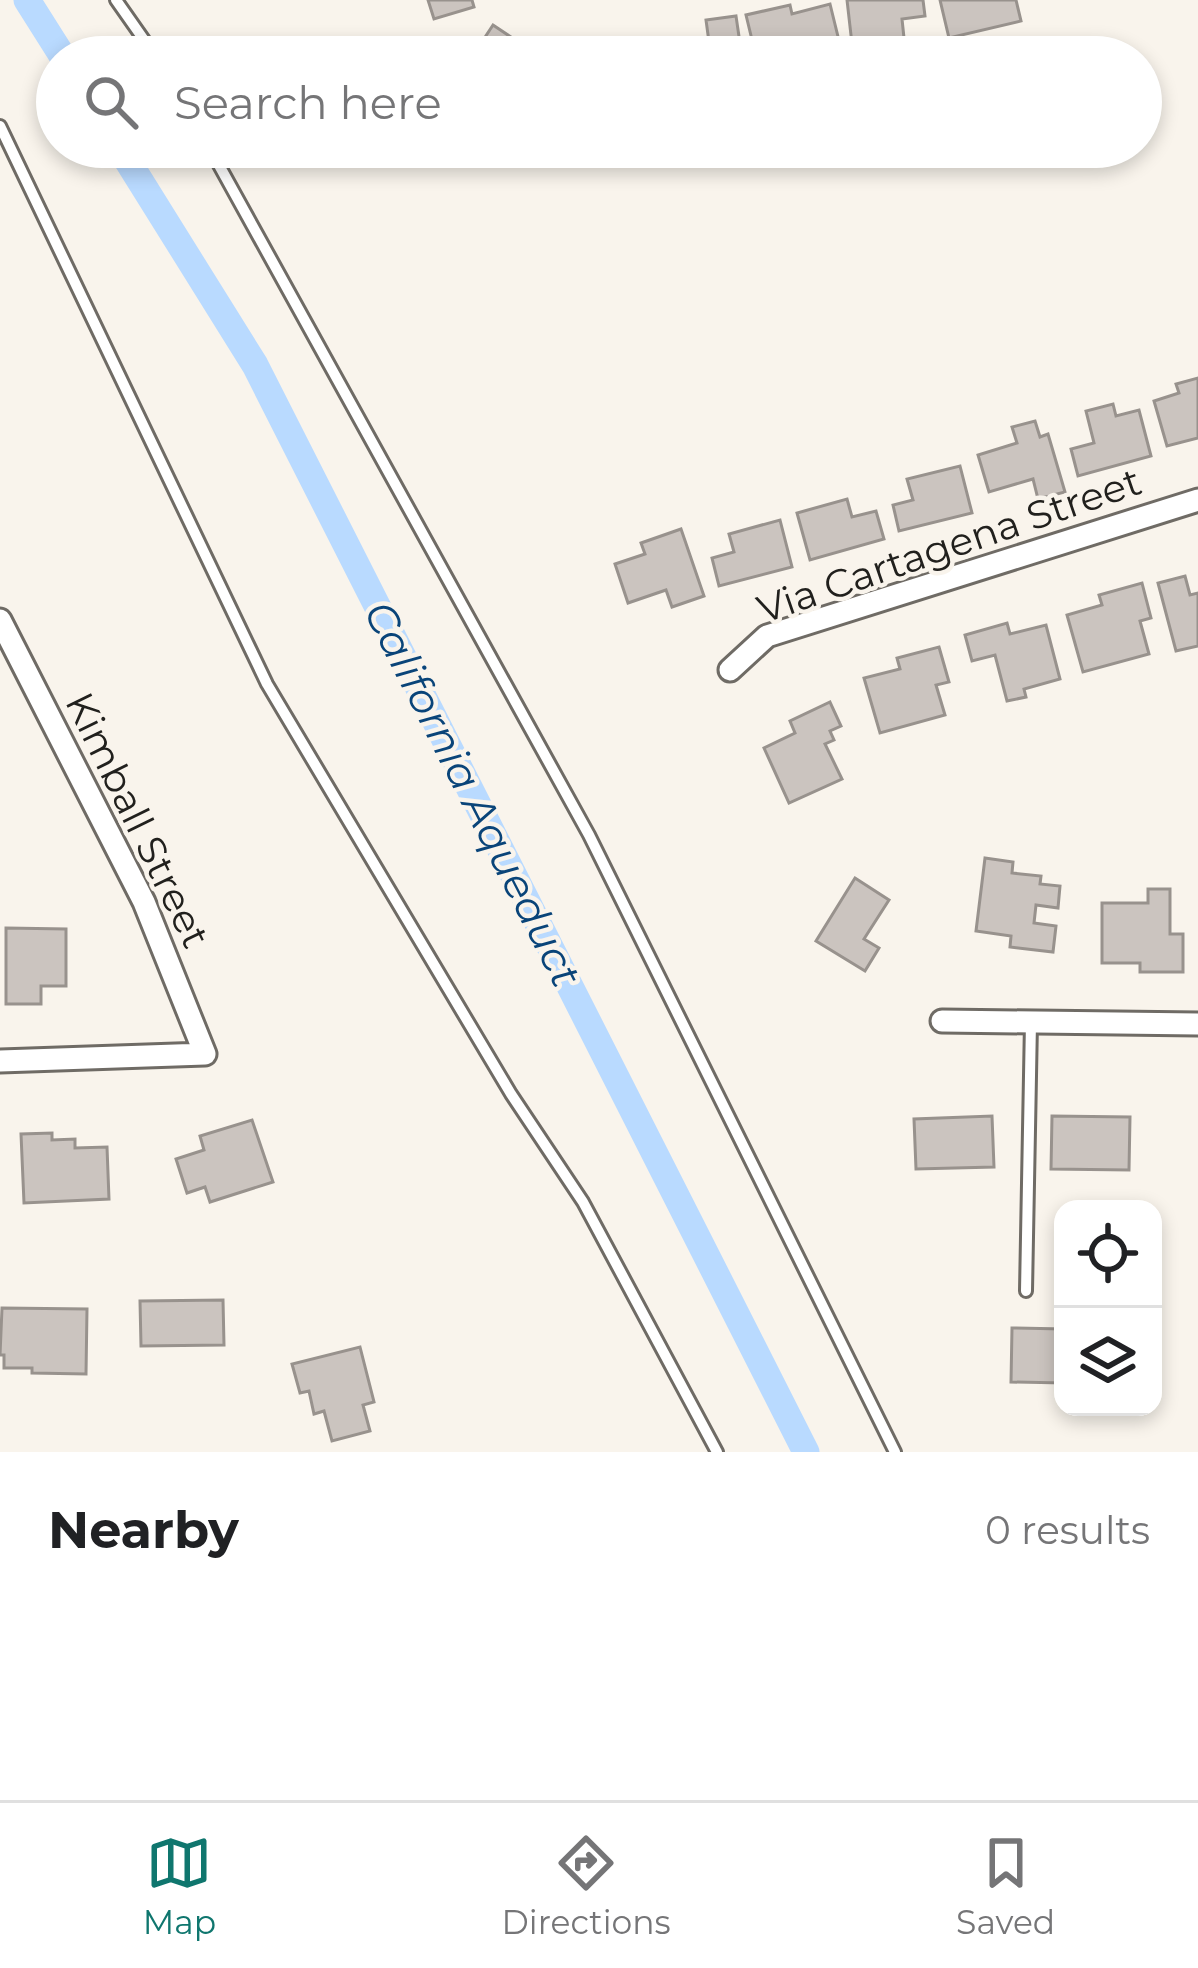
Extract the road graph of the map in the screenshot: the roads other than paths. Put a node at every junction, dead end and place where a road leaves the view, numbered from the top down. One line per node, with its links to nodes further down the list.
1 (116, 0): 2 (lane)
2 (141, 36)
3 (0, 126): 13 (lane)
4 (220, 168): 14 (lane)
5 (1198, 500): 7 (street, Via Cartagena Street)
6 (0, 620): 11 (street, Kimball Street)
7 (730, 670)
8 (942, 1021): 9 (street)
9 (1031, 1022): 10 (street); 12 (lane)
10 (1198, 1024)
11 (0, 1061)
12 (1026, 1291)
13 (717, 1452)
14 (895, 1452)

